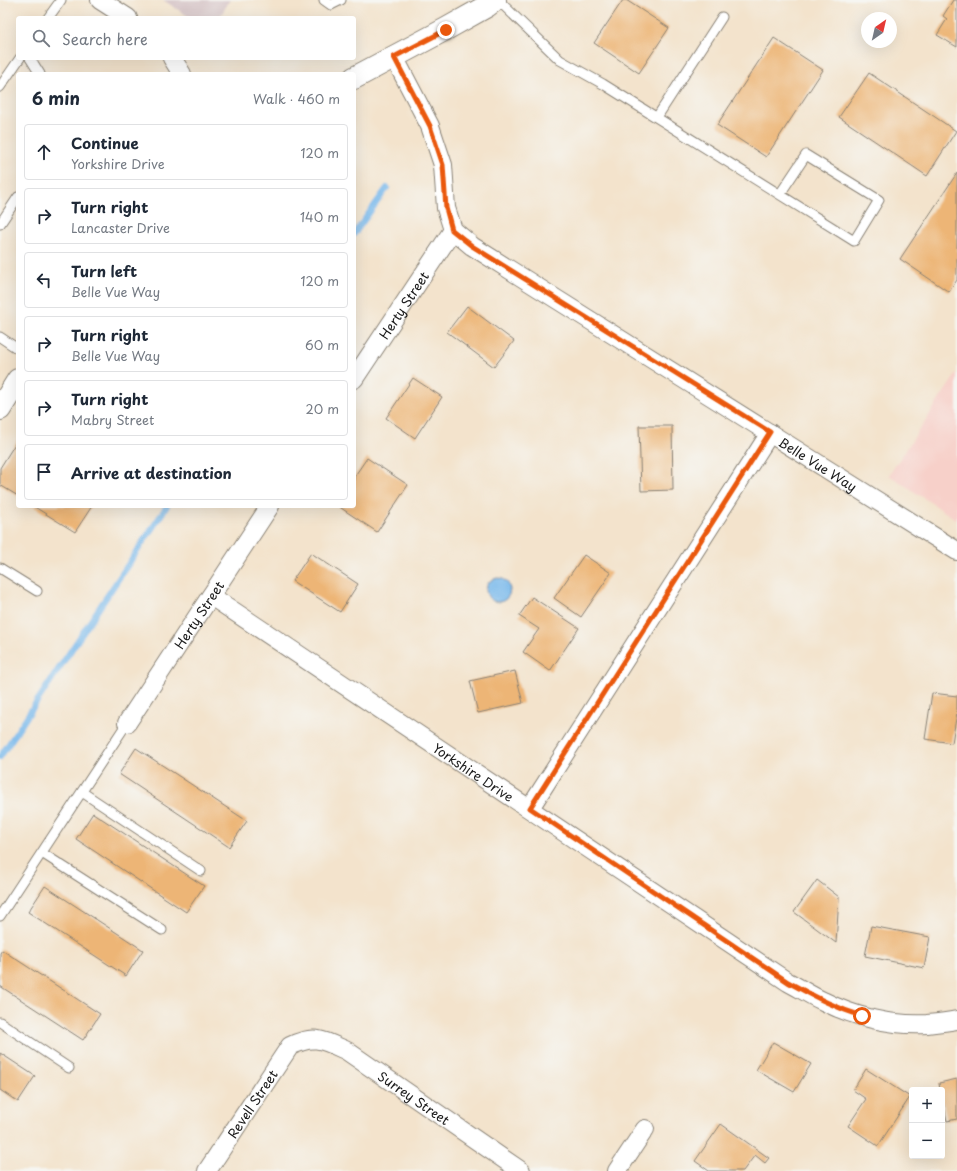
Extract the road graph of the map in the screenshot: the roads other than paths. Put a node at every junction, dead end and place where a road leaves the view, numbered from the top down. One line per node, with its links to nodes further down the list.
1 (60, 0): 6 (lane)
2 (100, 0): 7 (street)
3 (324, 0): 4 (lane)
4 (341, 0)
5 (496, 0): 9 (street); 17 (lane)
6 (49, 16)
7 (125, 16)
8 (722, 17): 17 (lane)
9 (394, 57): 15 (street); 21 (street)
10 (19, 60): 16 (lane)
11 (31, 60): 13 (lane)
12 (173, 60): 14 (street)
13 (39, 72)
14 (181, 72)
15 (356, 77)
16 (0, 87)
17 (657, 118): 18 (lane)
18 (780, 194): 18 (lane)
19 (16, 200): 20 (lane)
20 (0, 224)
21 (452, 230): 24 (street, Herty Street); 27 (street, Belle Vue Way)
22 (0, 337): 23 (lane)
23 (16, 348)
24 (356, 376)
25 (16, 383): 26 (street)
26 (0, 409)
27 (770, 432): 29 (street, Belle Vue Way); 35 (street)
28 (269, 508): 32 (street, Herty Street)
29 (957, 551)
30 (0, 568): 31 (lane)
31 (37, 591)
32 (211, 596): 33 (street, Herty Street); 35 (street, Yorkshire Drive)
33 (127, 723): 34 (lane)
34 (82, 792): 36 (lane); 37 (lane)
35 (530, 808): 40 (street, Yorkshire Drive)
36 (42, 853): 38 (lane); 39 (lane)
37 (201, 871)
38 (0, 916)
39 (162, 930)
40 (957, 1020)
41 (0, 1022): 43 (lane)
42 (301, 1041): 45 (street, Revell Street); 46 (street, Surrey Street)
43 (69, 1068)
44 (645, 1129): 47 (street)
45 (207, 1171)
46 (521, 1171)
47 (616, 1171)

